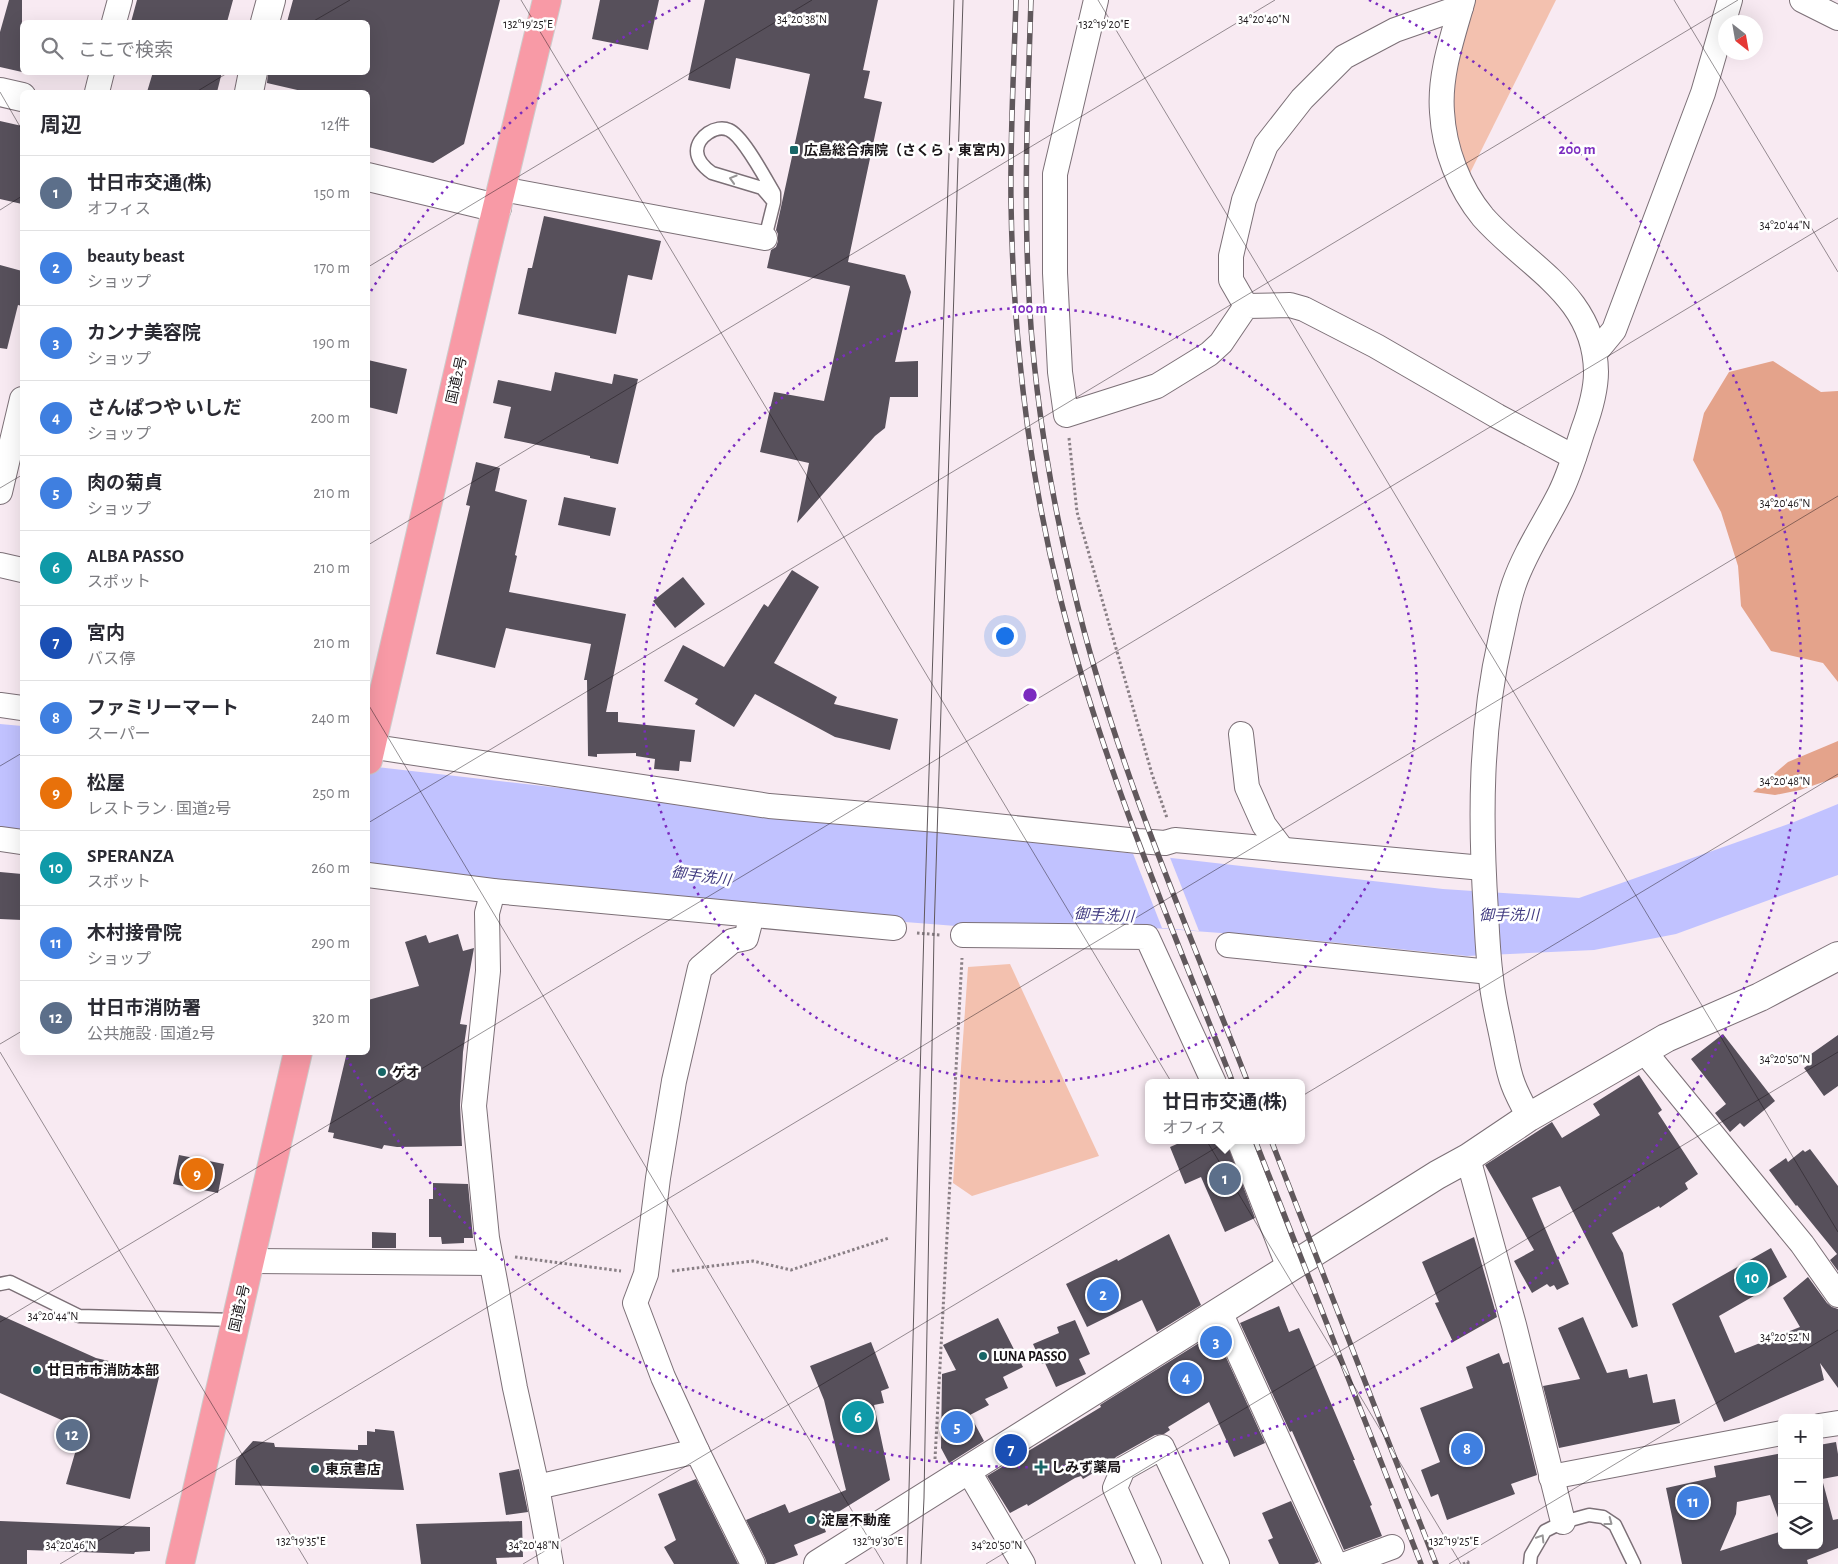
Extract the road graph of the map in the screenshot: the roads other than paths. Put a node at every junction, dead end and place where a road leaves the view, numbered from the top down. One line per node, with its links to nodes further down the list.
1 (120, 0): 9 (street)
2 (271, 0): 10 (street)
3 (547, 0): 18 (highway, 国道2号)
4 (1096, 0): 21 (street)
5 (1730, 0): 22 (street)
6 (1802, 0): 8 (street)
7 (1462, 3): 21 (street); 22 (street)
8 (1838, 18)
9 (115, 20)
10 (266, 20)
11 (101, 75): 13 (street)
12 (253, 75): 14 (street)
13 (98, 90)
14 (250, 90)
15 (0, 92): 16 (street)
16 (20, 97)
17 (370, 177): 18 (street)
18 (499, 198): 20 (street); 31 (highway, 国道2号)
19 (774, 202): 19 (lane, one-way to 19); 20 (lane)
20 (765, 238)
21 (1246, 306): 24 (street)
22 (1595, 353): 24 (street)
23 (20, 407): 25 (street)
24 (1574, 457): 36 (street)
25 (0, 492)
26 (0, 565): 27 (street)
27 (20, 570)
28 (0, 705): 29 (street)
29 (20, 708)
30 (1241, 734): 35 (street)
31 (370, 747)
32 (370, 751): 35 (street)
33 (0, 839): 34 (street)
34 (20, 842)
35 (1282, 849): 36 (street)
36 (1483, 873): 44 (street)
37 (370, 874): 38 (street)
38 (493, 891): 39 (street); 51 (street)
39 (752, 915): 40 (street); 61 (street)
40 (894, 928)
41 (963, 935): 47 (street)
42 (1228, 945): 44 (street)
43 (1838, 956): 45 (street)
44 (1490, 967): 48 (street)
45 (1644, 1051): 48 (street); 55 (street)
46 (297, 1055): 52 (highway, 国道2号)
47 (1212, 1079)
48 (1529, 1117): 50 (street)
49 (1241, 1144): 53 (street)
50 (1468, 1158): 53 (street); 63 (street)
51 (491, 1259): 52 (street); 64 (street)
52 (250, 1261): 57 (highway, 国道2号)
53 (1289, 1268): 56 (street)
54 (0, 1284): 57 (lane)
55 (1838, 1295)
56 (1220, 1312): 62 (street); 74 (street)
57 (236, 1320): 67 (highway, 国道2号)
58 (1838, 1423): 59 (street)
59 (1823, 1425)
60 (1778, 1434): 63 (street)
61 (697, 1451): 64 (street); 69 (street)
62 (968, 1470): 70 (street); 71 (street)
63 (1551, 1477): 65 (street)
64 (538, 1487): 68 (street)
65 (1563, 1522): 76 (lane, one-way to 65); 77 (lane, one-way to 77)
66 (1392, 1547): 75 (street)
67 (180, 1564)
68 (551, 1564)
69 (753, 1564)
70 (818, 1564)
71 (1023, 1564)
72 (1149, 1564): 73 (street)
73 (1216, 1564)
74 (1335, 1564)
75 (1346, 1564)
76 (1530, 1564)
77 (1634, 1564)

